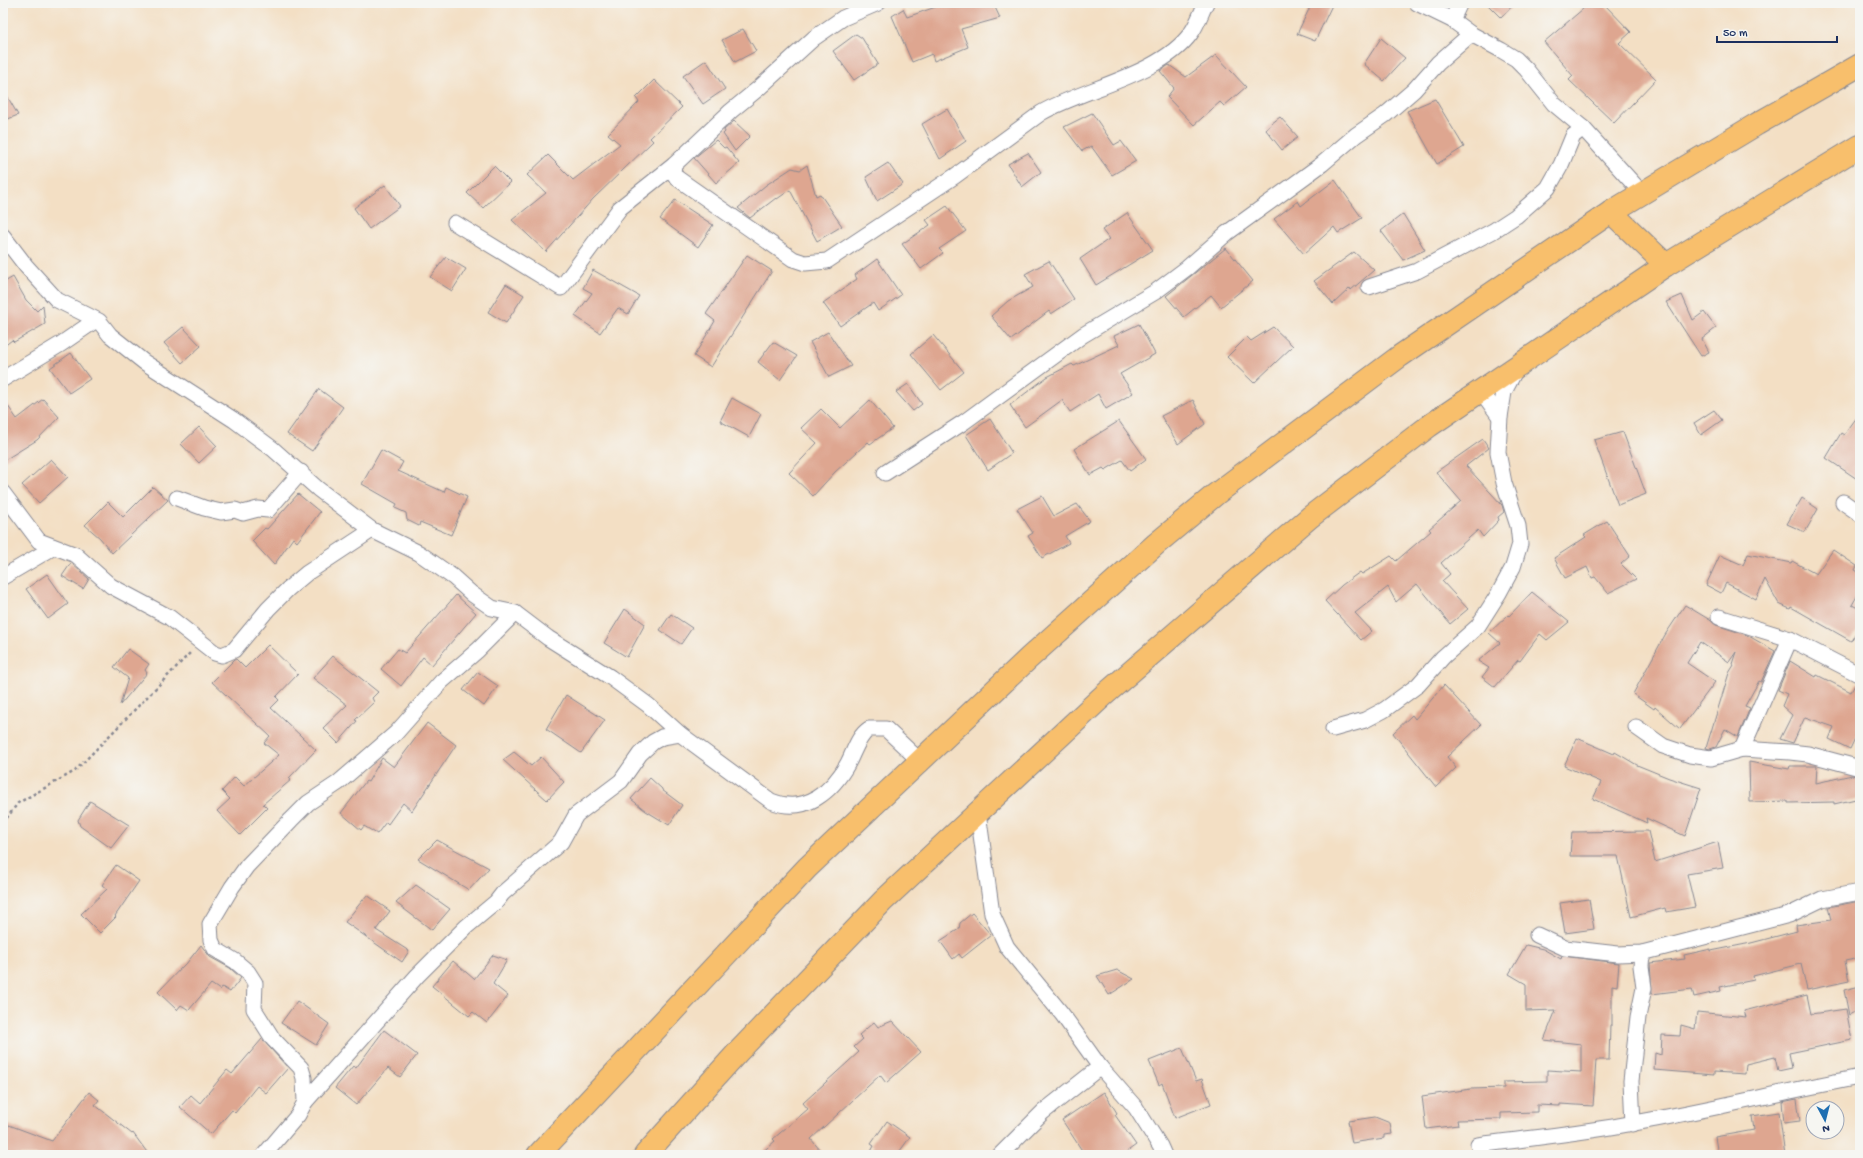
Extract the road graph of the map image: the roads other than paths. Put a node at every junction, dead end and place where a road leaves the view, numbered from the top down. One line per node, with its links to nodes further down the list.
1 (878, 3): 10 (street)
2 (1206, 3): 10 (street)
3 (1417, 3): 5 (street)
4 (1460, 3): 5 (street)
5 (1452, 20): 6 (street)
6 (1471, 34): 8 (street); 23 (street)
7 (1860, 65): 11 (highway)
8 (1583, 128): 11 (street); 16 (street)
9 (1860, 146): 15 (highway)
10 (674, 165): 13 (street)
11 (1641, 192): 12 (highway)
12 (1611, 212): 15 (highway); 39 (highway)
13 (456, 223)
14 (3, 236): 17 (street)
15 (1666, 266): 18 (highway)
16 (1369, 287)
17 (96, 320): 19 (street); 22 (street)
18 (1517, 366): 20 (highway); 21 (street)
19 (3, 379)
20 (1481, 391): 21 (street); 41 (highway)
21 (1500, 417): 36 (street)
22 (301, 472): 25 (street); 28 (street)
23 (886, 473)
24 (3, 492): 29 (street)
25 (177, 498)
26 (1843, 502): 27 (street)
27 (1860, 514)
28 (372, 530): 29 (street); 31 (street)
29 (54, 547): 30 (street)
30 (3, 578)
31 (514, 613): 37 (street); 47 (street)
32 (1720, 617): 33 (street)
33 (1790, 639): 34 (street); 38 (street)
34 (1860, 675)
35 (1636, 727): 38 (street)
36 (1333, 729)
37 (680, 734): 39 (street); 47 (street)
38 (1742, 749): 40 (street)
39 (920, 760): 51 (highway)
40 (1860, 768)
41 (978, 813): 45 (street); 52 (highway)
42 (1860, 892): 44 (street)
43 (1537, 935): 44 (street)
44 (1642, 952): 48 (street)
45 (1100, 1067): 53 (street); 54 (street)
46 (1860, 1077): 48 (street)
47 (305, 1102): 50 (street)
48 (1633, 1124): 49 (street)
49 (1478, 1145)
50 (264, 1155)
51 (538, 1155)
52 (645, 1155)
53 (1000, 1155)
54 (1164, 1155)

